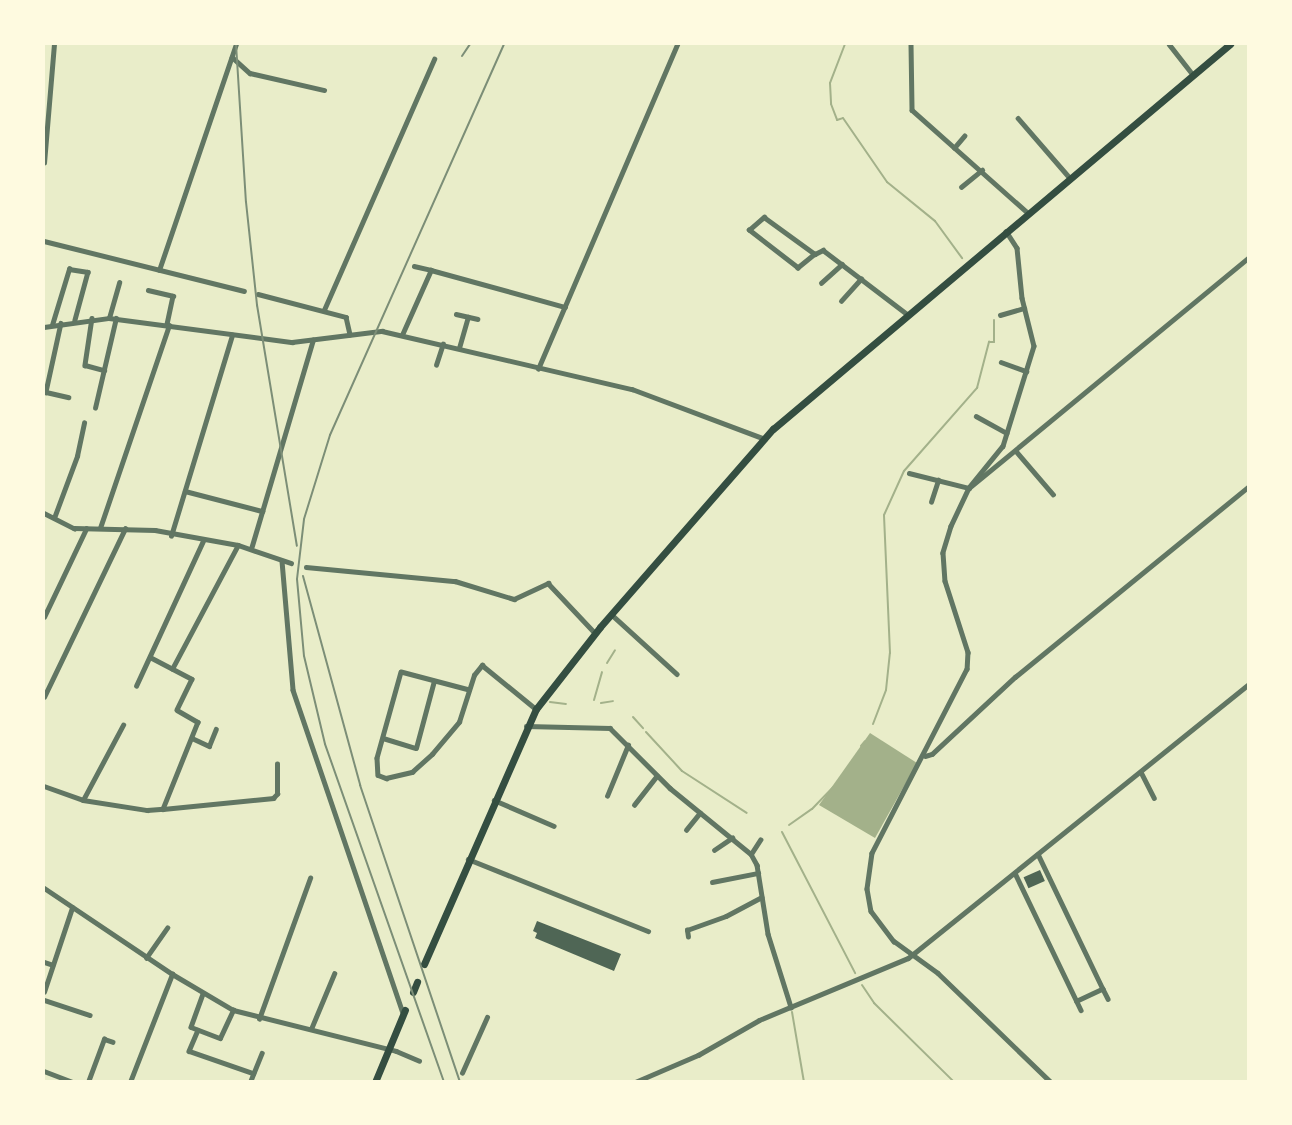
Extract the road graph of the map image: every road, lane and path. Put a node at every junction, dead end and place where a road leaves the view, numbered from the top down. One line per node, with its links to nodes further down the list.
1 (54, 44): 14 (street)
2 (236, 44): 7 (street)
3 (677, 44): 34 (street)
4 (911, 44): 13 (street)
5 (1169, 44): 9 (street)
6 (1230, 44): 9 (highway)
7 (232, 57): 10 (street); 25 (street)
8 (434, 59): 36 (street)
9 (1193, 75): 16 (highway)
10 (324, 90)
11 (1018, 118): 16 (street)
12 (964, 136): 13 (street)
13 (954, 148): 15 (street)
14 (44, 163)
15 (982, 170): 17 (street); 18 (street)
16 (1070, 178): 18 (highway)
17 (961, 187)
18 (1028, 213): 19 (highway)
19 (1006, 231): 35 (street); 38 (highway)
20 (44, 241): 25 (street)
21 (815, 254): 21 (street); 23 (street)
22 (1248, 258): 67 (street)
23 (842, 264): 27 (street); 29 (street)
24 (414, 266): 26 (street)
25 (159, 270): 31 (street)
26 (430, 270): 34 (street); 52 (street)
27 (861, 279): 33 (street); 38 (street)
28 (119, 282): 42 (street)
29 (821, 283)
30 (148, 290): 48 (street)
31 (244, 291)
32 (258, 294): 36 (street)
33 (841, 301)
34 (565, 307): 58 (street)
35 (1024, 308): 39 (street); 60 (street)
36 (324, 310): 51 (street)
37 (456, 314): 40 (street)
38 (908, 314): 66 (highway)
39 (1000, 315)
40 (468, 317): 44 (street); 55 (street)
41 (92, 318): 42 (street); 45 (street); 59 (street)
42 (109, 318): 43 (street)
43 (116, 318): 48 (street); 59 (street)
44 (477, 319)
45 (75, 320): 46 (street); 47 (street)
46 (61, 323): 47 (street); 61 (street)
47 (52, 325): 49 (street)
48 (168, 325): 50 (street); 78 (street)
49 (44, 327)
50 (232, 335): 53 (street); 72 (street)
51 (350, 335): 52 (street); 53 (street)
52 (402, 335): 54 (street)
53 (313, 340): 75 (street)
54 (443, 344): 55 (street); 57 (street)
55 (459, 348): 58 (street)
56 (1001, 362): 60 (street)
57 (436, 365)
58 (538, 369): 66 (street)
59 (104, 370): 62 (street)
60 (1026, 371): 65 (street)
61 (68, 397)
62 (95, 408)
63 (976, 416): 65 (street)
64 (84, 423): 77 (street)
65 (1007, 433): 71 (street)
66 (765, 439): 88 (highway)
67 (1016, 451): 71 (street); 73 (street)
68 (909, 473): 69 (street)
69 (938, 480): 71 (street); 74 (street)
70 (1248, 487): 106 (street)
71 (969, 488): 106 (street)
72 (185, 491): 75 (street); 81 (street)
73 (1053, 494)
74 (932, 502)
75 (262, 511): 84 (street)
76 (44, 513): 77 (street)
77 (54, 518): 79 (street)
78 (100, 528): 79 (street); 80 (street)
79 (86, 529): 89 (street)
80 (125, 529): 81 (street); 98 (street)
81 (171, 536): 82 (street)
82 (203, 541): 83 (street); 91 (street)
83 (238, 545): 84 (street); 92 (street)
84 (251, 549): 85 (street)
85 (282, 561): 86 (street); 154 (street)
86 (291, 563)
87 (306, 567): 90 (street)
88 (611, 614): 90 (highway); 93 (street)
89 (44, 617)
90 (595, 633): 99 (highway)
91 (150, 657): 92 (street); 96 (street)
92 (172, 669): 103 (street)
93 (677, 674)
94 (434, 681): 97 (street); 104 (street); 104 (street)
95 (1248, 685): 108 (street)
96 (136, 686)
97 (468, 690): 99 (street); 104 (street)
98 (44, 697)
99 (536, 709): 101 (highway)
100 (123, 725): 113 (street)
101 (526, 726): 105 (street); 114 (highway)
102 (216, 729): 103 (street)
103 (192, 738): 116 (street)
104 (383, 738)
105 (628, 745): 109 (street); 111 (street)
106 (925, 756): 136 (street)
107 (277, 764): 116 (street)
108 (1141, 771): 112 (street); 124 (street)
109 (657, 776): 115 (street); 117 (street)
110 (44, 786): 113 (street)
111 (607, 795)
112 (1154, 798)
113 (83, 800): 116 (street)
114 (494, 800): 118 (street); 125 (highway)
115 (634, 805)
116 (163, 808)
117 (700, 813): 119 (street); 120 (street)
118 (554, 826)
119 (687, 830)
120 (732, 838): 122 (street); 123 (street)
121 (760, 840): 123 (street)
122 (714, 850)
123 (751, 854): 126 (street)
124 (1038, 854): 127 (street); 144 (street)
125 (468, 859): 134 (street); 139 (highway)
126 (758, 873): 129 (street); 131 (street)
127 (1015, 873): 136 (street); 150 (street)
128 (310, 878): 157 (street)
129 (712, 882)
130 (44, 888): 132 (street)
131 (761, 897): 135 (street); 151 (street)
132 (72, 908): 137 (street); 140 (street)
133 (167, 928): 137 (street)
134 (648, 931)
135 (688, 937)
136 (914, 955): 151 (street); 174 (street)
137 (146, 958): 141 (street)
138 (44, 962): 140 (street)
139 (424, 964)
140 (53, 965): 145 (street)
141 (172, 974): 147 (street); 170 (street)
142 (334, 974): 158 (street)
143 (417, 982): 146 (highway)
144 (1103, 989): 148 (street); 150 (street)
145 (44, 992)
146 (412, 992)
147 (203, 993): 152 (street); 159 (street)
148 (1108, 999)
149 (44, 1000): 155 (street)
150 (1077, 1001): 153 (street)
151 (791, 1007): 173 (street)
152 (233, 1010): 157 (street); 159 (street)
153 (1081, 1010)
154 (404, 1012): 161 (highway)
155 (90, 1016)
156 (487, 1017): 166 (street)
157 (259, 1019): 158 (street)
158 (312, 1029): 161 (street)
159 (198, 1030): 165 (street)
160 (113, 1042): 169 (street)
161 (388, 1049): 163 (street); 172 (highway)
162 (262, 1053): 165 (street)
163 (419, 1061)
164 (44, 1071): 167 (street)
165 (253, 1073): 171 (street)
166 (462, 1073)
167 (60, 1079): 168 (street)
168 (73, 1082)
169 (87, 1082)
170 (130, 1082)
171 (250, 1082)
172 (375, 1082)
173 (635, 1082)
174 (1051, 1082)

